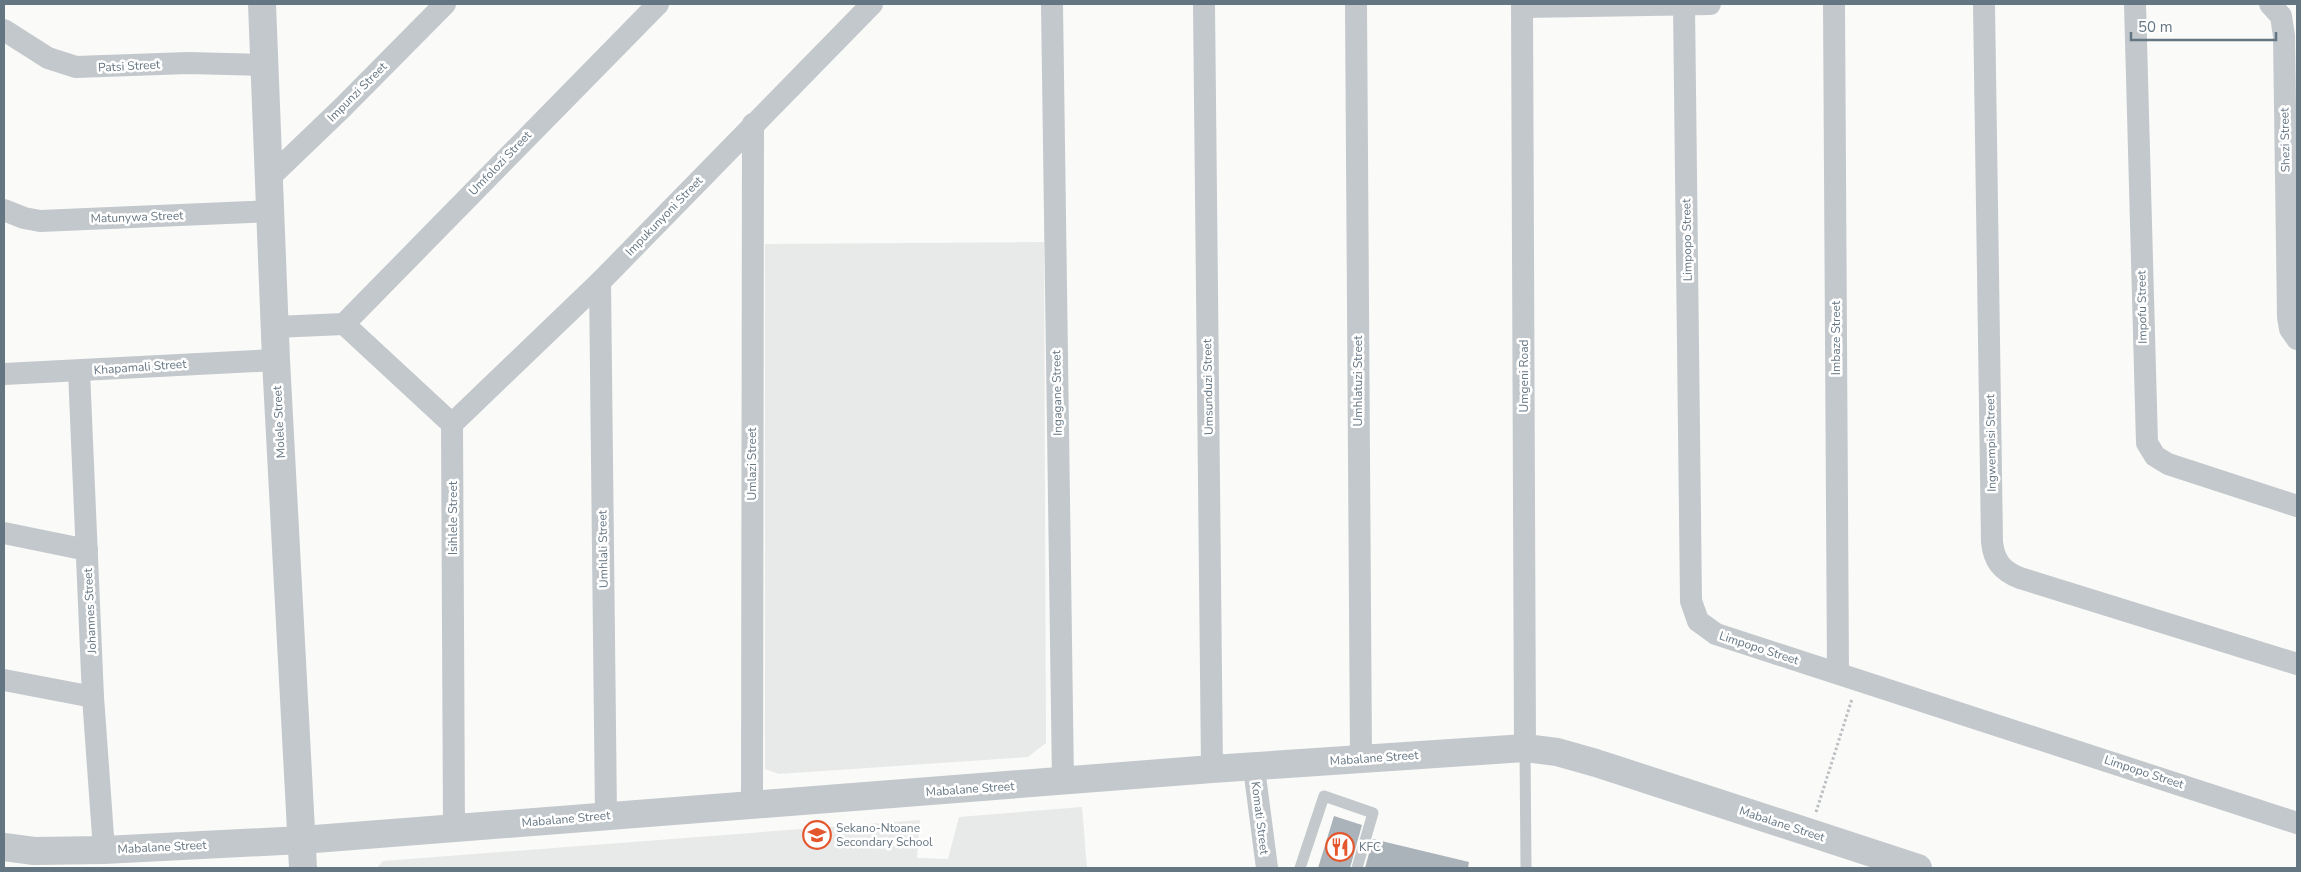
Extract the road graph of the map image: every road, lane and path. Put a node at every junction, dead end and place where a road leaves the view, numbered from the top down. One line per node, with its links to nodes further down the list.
1 (262, 4): 16 (street, Molele Street)
2 (445, 4): 18 (street, Impunzi Street)
3 (658, 4): 22 (street, Umfolozi Street)
4 (872, 4): 17 (street, Impukunyoni Street)
5 (1052, 4): 40 (street, Ingagane Street)
6 (1204, 4): 39 (street, Umsunduzi Street)
7 (1356, 4): 37 (street, Umhlatuzi Street)
8 (1684, 4): 9 (street); 14 (street); 33 (street, Limpopo Street)
9 (1710, 4)
10 (1834, 4): 33 (street, Imbaze Street)
11 (1984, 4): 32 (street, Ingwempisi Street)
12 (2136, 4): 29 (street, Impofu Street)
13 (2270, 4): 24 (street, Shezi Street)
14 (1522, 6): 36 (street, Umgeni Road)
15 (4, 30): 16 (street, Patsi Street)
16 (264, 64): 18 (street, Molele Street)
17 (753, 124): 21 (street, Impukunyoni Street); 41 (street, Umlazi Street)
18 (268, 178): 20 (street, Molele Street)
19 (4, 210): 20 (street, Matunywa Street)
20 (271, 211): 23 (street, Molele Street)
21 (600, 282): 28 (street, Impukunyoni Street); 42 (street, Umhlali Street)
22 (344, 324): 23 (street); 28 (street)
23 (275, 327): 25 (street, Molele Street)
24 (2297, 339)
25 (276, 360): 26 (street, Khapamali Street); 46 (street, Molele Street)
26 (79, 371): 27 (street, Khapamali Street); 31 (street, Johannes Street)
27 (4, 374)
28 (452, 424): 44 (street, Isihlele Street)
29 (2297, 506)
30 (4, 533): 31 (street)
31 (87, 550): 35 (street, Johannes Street)
32 (2297, 664)
33 (1848, 676): 43 (street, Limpopo Street); 45 (path)
34 (4, 680): 35 (street)
35 (93, 696): 48 (street, Johannes Street)
36 (1525, 748): 37 (street, Mabalane Street); 45 (street, Mabalane Street); 49 (lane)
37 (1361, 759): 38 (street, Mabalane Street)
38 (1254, 768): 39 (street, Mabalane Street); 51 (street, Komati Street)
39 (1212, 769): 40 (street, Mabalane Street)
40 (1063, 782): 41 (street, Mabalane Street)
41 (752, 804): 42 (street, Mabalane Street)
42 (606, 816): 44 (street, Mabalane Street)
43 (2297, 823)
44 (454, 828): 46 (street, Mabalane Street)
45 (1809, 833): 54 (street, Mabalane Street)
46 (302, 840): 48 (street, Mabalane Street); 50 (street, Molele Street)
47 (4, 847): 48 (street, Mabalane Street)
48 (104, 850)
49 (1526, 866)
50 (303, 868)
51 (1267, 868)
52 (1300, 868): 53 (lane)
53 (1357, 868)
54 (1918, 868)

